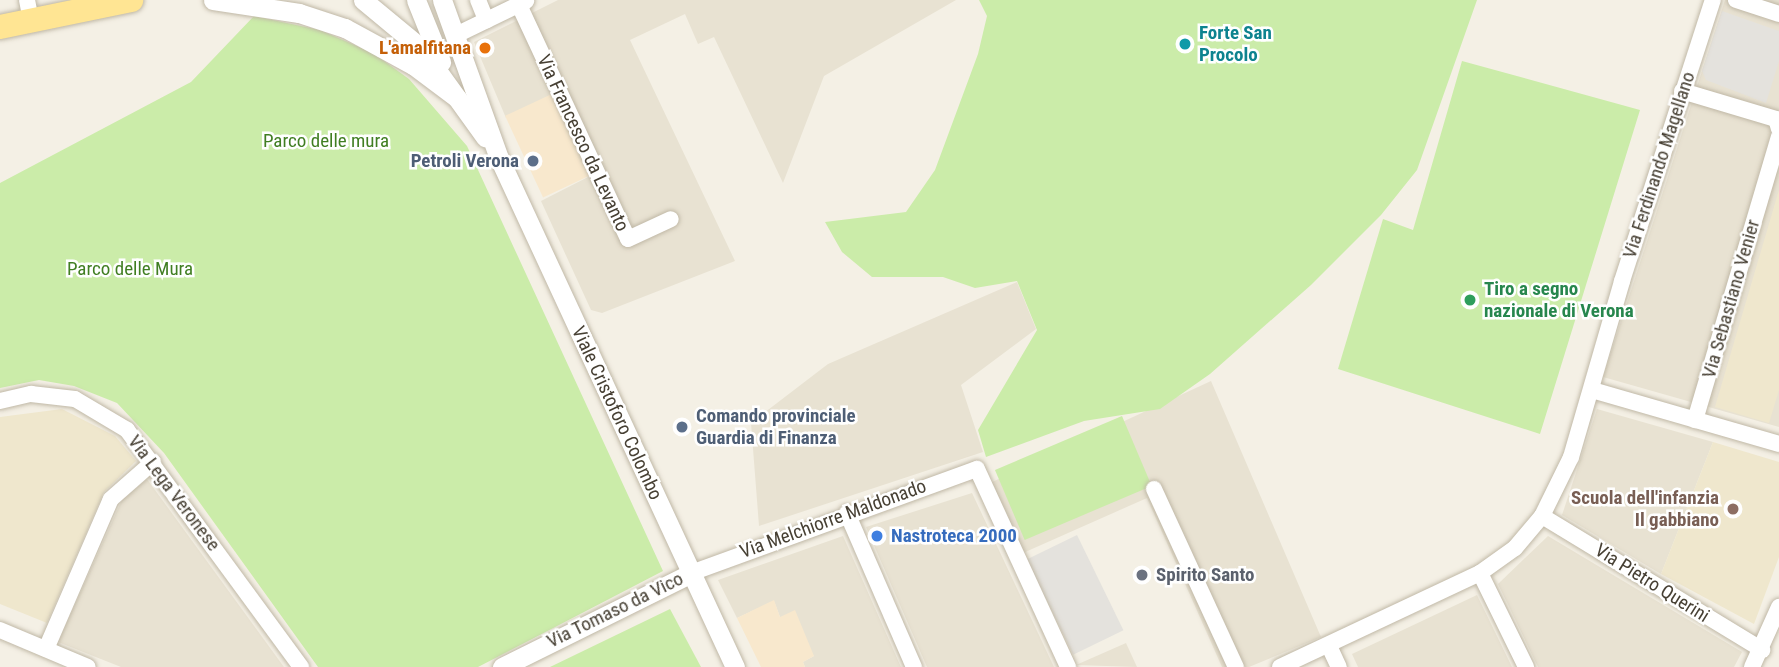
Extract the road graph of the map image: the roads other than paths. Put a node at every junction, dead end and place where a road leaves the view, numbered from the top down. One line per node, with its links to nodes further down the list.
1 (131, 0): 10 (main road)
2 (213, 0): 16 (street, Viale Cristoforo Colombo)
3 (363, 0): 16 (street, Viale Cristoforo Colombo)
4 (416, 0): 16 (street, Viale Cristoforo Colombo)
5 (442, 0): 14 (street, Viale Cristoforo Colombo)
6 (478, 0): 12 (street)
7 (1713, 0): 15 (street, Via Ferdinando Magellano)
8 (1736, 0): 11 (street)
9 (524, 2): 12 (street, Via Francesco da Levanto); 20 (street, Via Francesco da Levanto)
10 (29, 10): 13 (main road)
11 (1779, 14)
12 (486, 20): 14 (street, Via Francesco da Levanto)
13 (0, 27)
14 (456, 36): 19 (street, Viale Cristoforo Colombo)
15 (1682, 91): 17 (street); 21 (street, Via Ferdinando Magellano)
16 (457, 99): 19 (street, Viale Cristoforo Colombo)
17 (1779, 129)
18 (1779, 137): 23 (street, Via Sebastiano Venier)
19 (499, 158): 29 (street, Viale Cristoforo Colombo)
20 (671, 219)
21 (1592, 390): 23 (street); 28 (street, Via Ferdinando Magellano)
22 (0, 401): 25 (street, Via Lega Veronese)
23 (1695, 420): 24 (street)
24 (1779, 444)
25 (153, 462): 34 (street); 37 (street, Via Lega Veronese)
26 (1154, 489): 42 (street)
27 (847, 513): 29 (street, Via Melchiorre Maldonado); 40 (street); 41 (street, Via Melchiorre Maldonado)
28 (1542, 516): 30 (street, Via Ferdinando Magellano); 35 (street, Via Pietro Querini)
29 (691, 573): 38 (street, Via Tomaso da Vico); 39 (street, Viale Cristoforo Colombo)
30 (1480, 573): 33 (street, Via Ferdinando Magellano); 45 (street)
31 (1779, 607): 35 (street)
32 (0, 630): 34 (street)
33 (1329, 646): 43 (street, Via Ferdinando Magellano); 44 (street)
34 (46, 649): 36 (street)
35 (1762, 650): 46 (street)
36 (88, 667)
37 (301, 667)
38 (502, 667)
39 (735, 667)
40 (914, 667)
41 (1068, 667)
42 (1236, 667)
43 (1280, 667)
44 (1339, 667)
45 (1525, 667)
46 (1752, 667)

